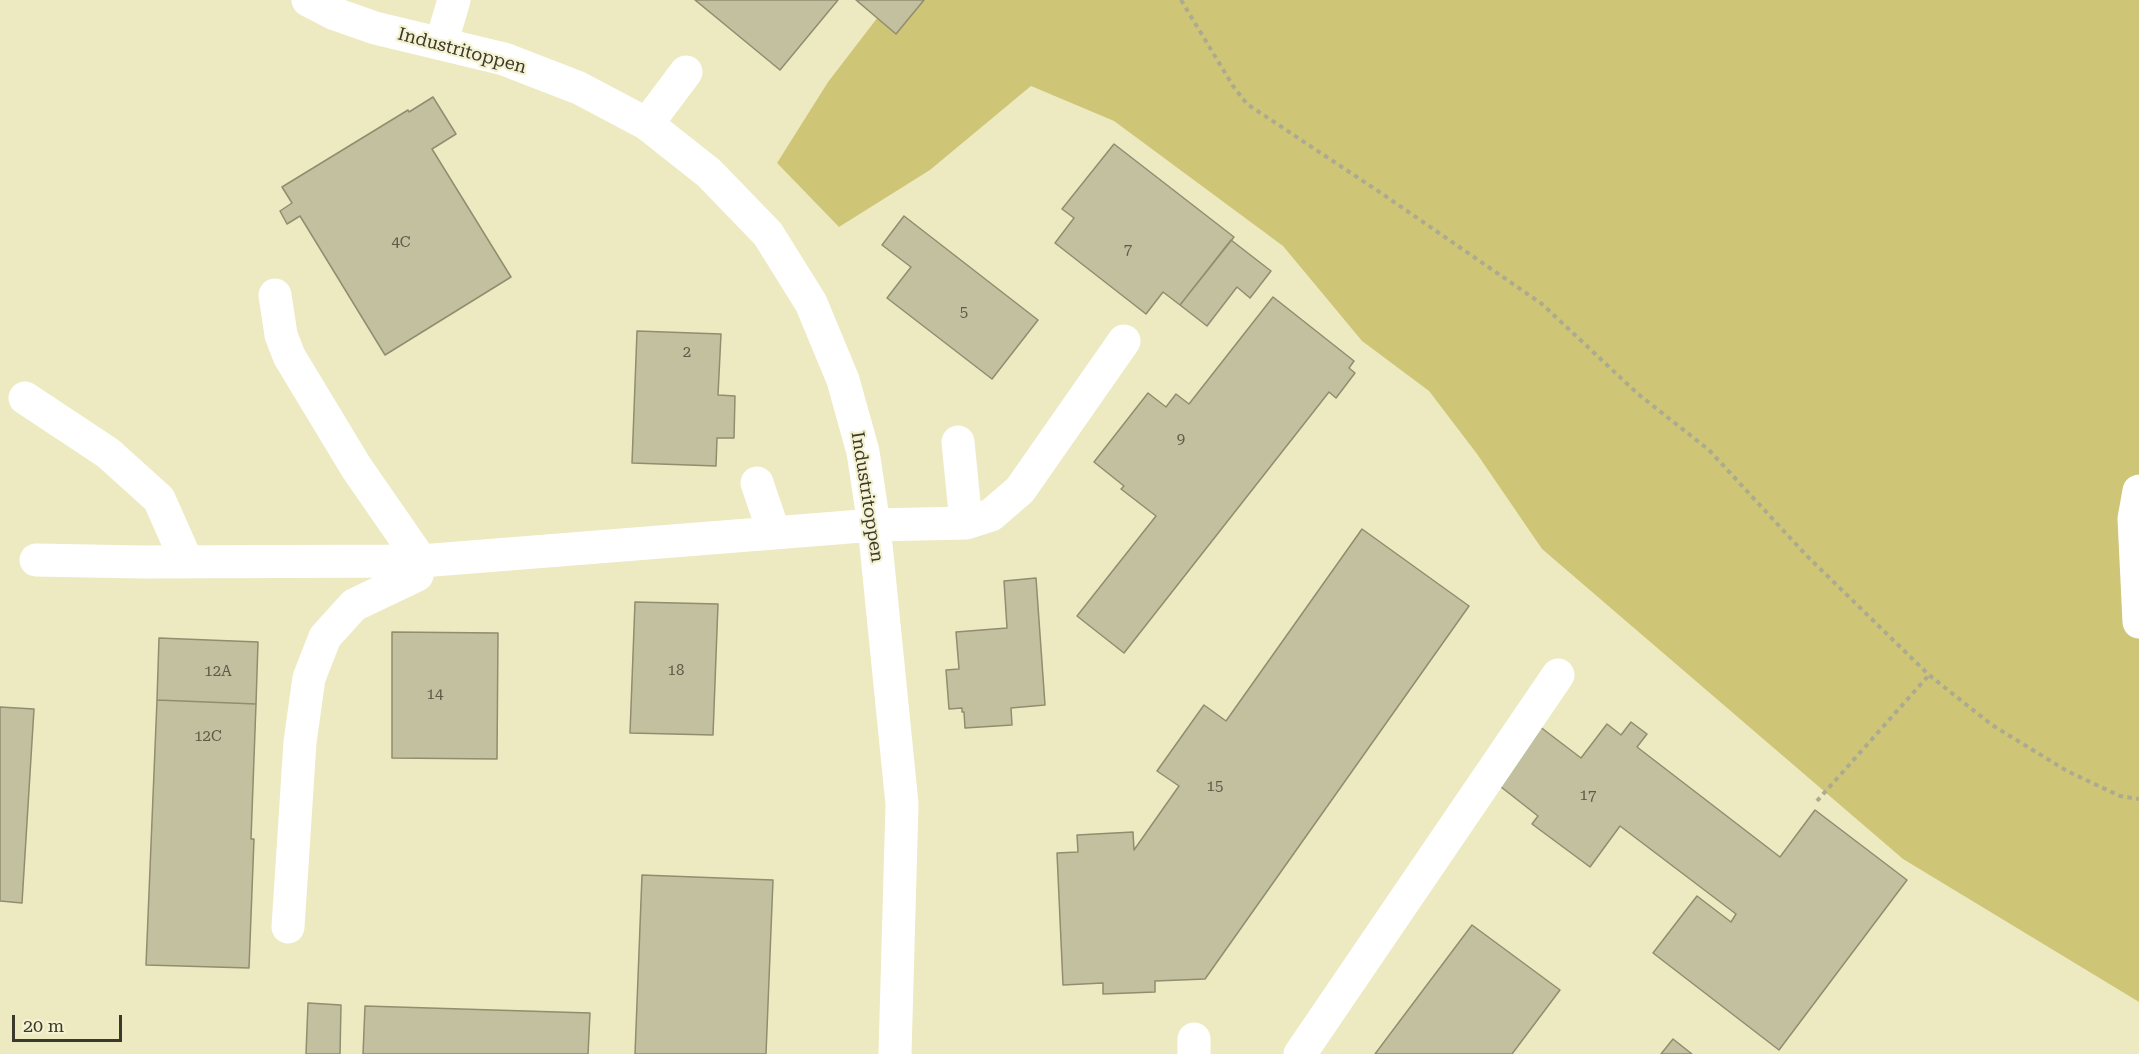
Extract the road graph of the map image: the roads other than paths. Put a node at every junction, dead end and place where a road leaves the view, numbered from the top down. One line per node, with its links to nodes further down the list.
1 (308, 0): 3 (street, Industritoppen)
2 (454, 0): 3 (street)
3 (441, 44): 5 (street, Industritoppen)
4 (686, 72): 5 (street)
5 (647, 124): 13 (street, Industritoppen)
6 (275, 295): 16 (street)
7 (1124, 341): 12 (street)
8 (25, 398): 17 (street)
9 (958, 442): 12 (street)
10 (757, 483): 14 (street)
11 (2139, 491): 18 (street)
12 (966, 523): 13 (street)
13 (874, 525): 14 (street); 21 (street, Industritoppen)
14 (774, 533): 16 (street)
15 (36, 560): 17 (street)
16 (422, 561): 17 (street); 20 (street)
17 (187, 562)
18 (2139, 622)
19 (1558, 675): 22 (street)
20 (288, 927)
21 (895, 1054)
22 (1300, 1054)

